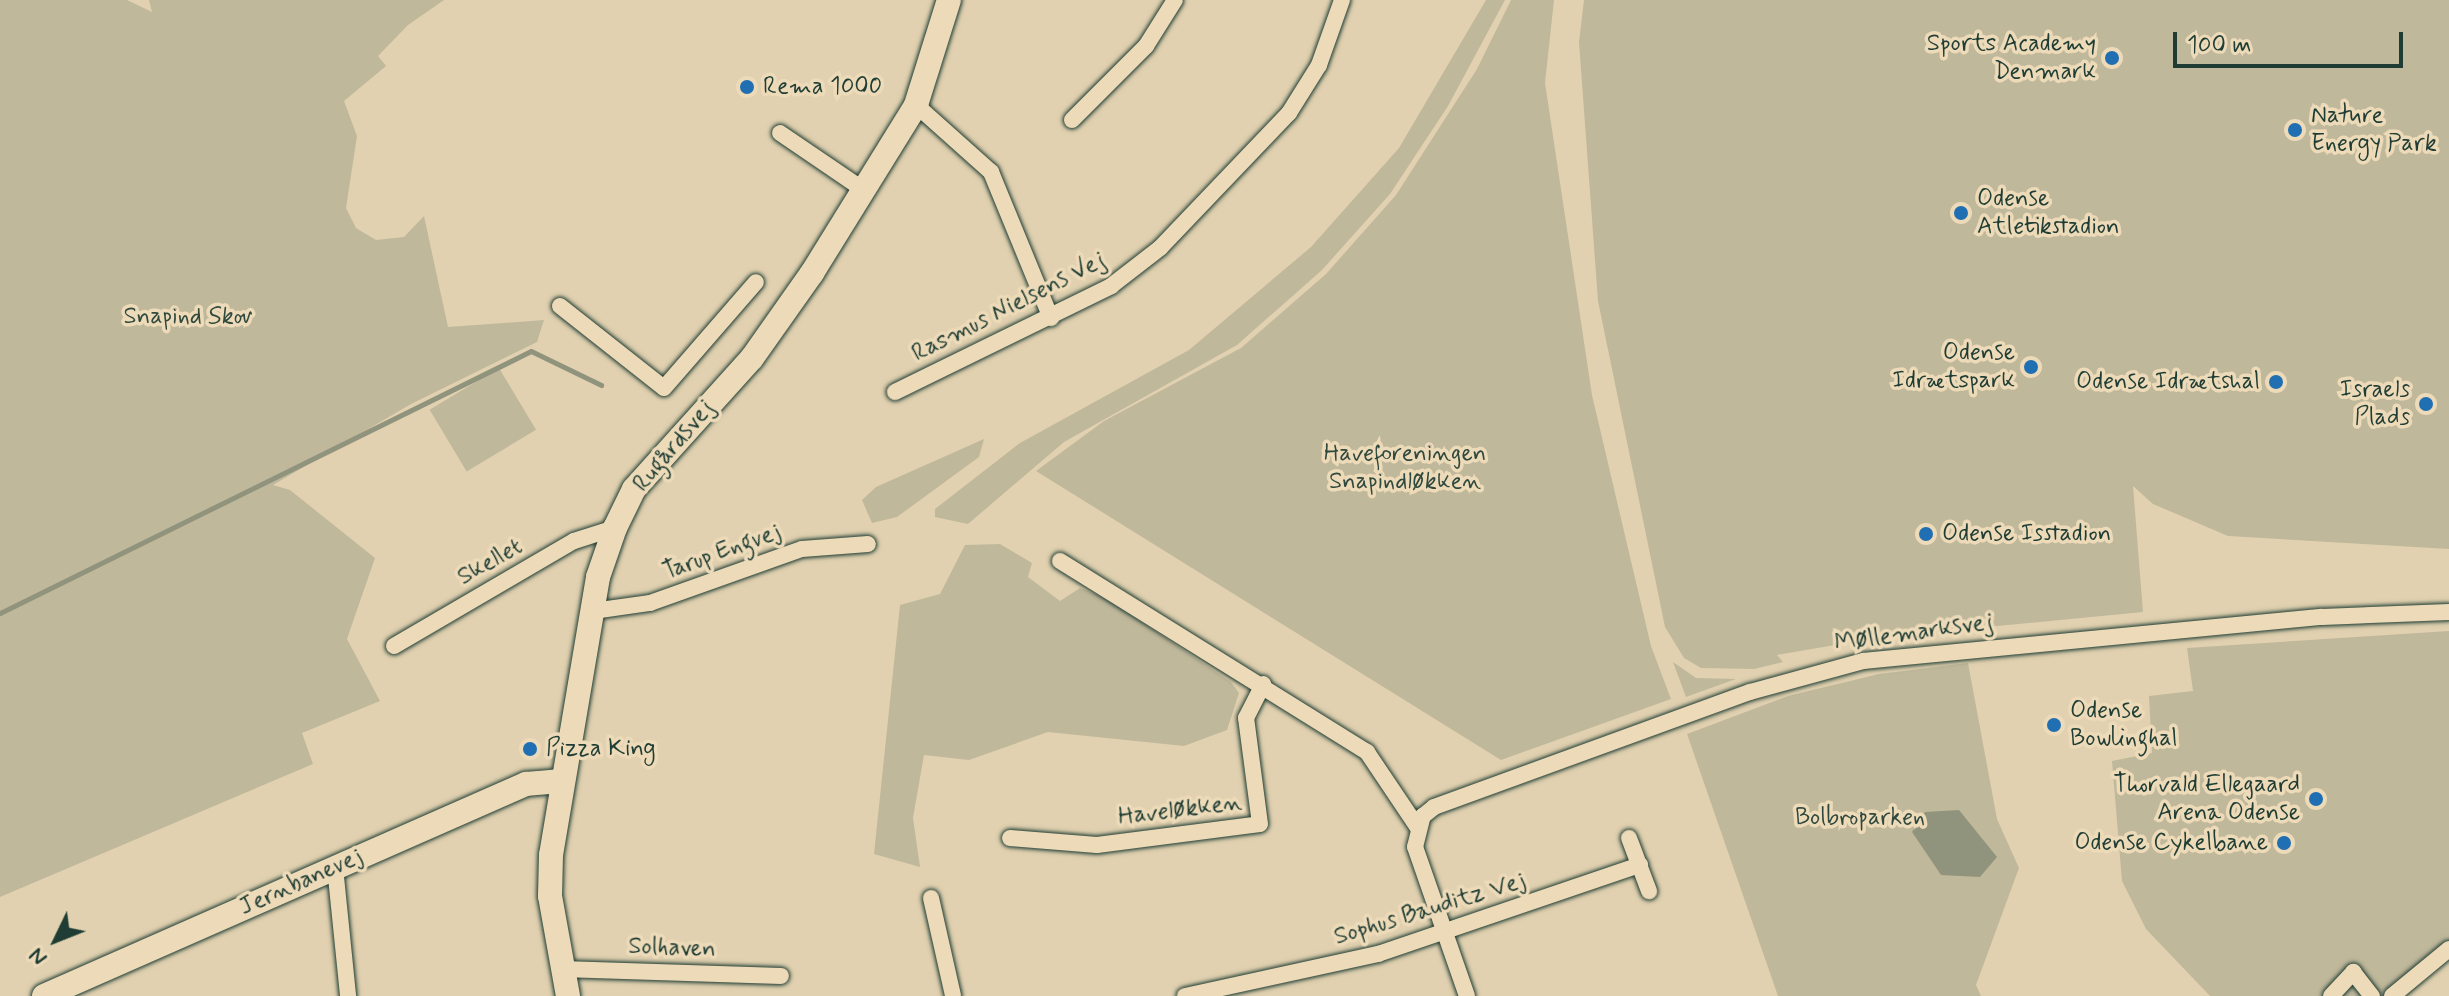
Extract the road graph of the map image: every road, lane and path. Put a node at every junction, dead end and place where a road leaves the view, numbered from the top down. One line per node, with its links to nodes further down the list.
1 (949, 0): 4 (street, Rugårdsvej)
2 (1175, 0): 5 (street)
3 (1342, 0): 10 (street, Rasmus Nielsens Vej)
4 (916, 105): 7 (street, Rugårdsvej); 10 (street)
5 (1072, 120)
6 (780, 133): 7 (street)
7 (864, 190): 12 (street, Rugårdsvej)
8 (756, 282): 9 (street)
9 (560, 306)
10 (1051, 318): 11 (street, Rasmus Nielsens Vej)
11 (895, 392)
12 (615, 528): 15 (street, Rugårdsvej); 17 (street, Skellet)
13 (868, 544): 15 (street, Tarup Engvej)
14 (1060, 561): 18 (street)
15 (593, 611): 19 (street, Rugårdsvej)
16 (2449, 612): 20 (street, Møllemarksvej)
17 (394, 646)
18 (1263, 684): 20 (street); 21 (street, Haveløkken)
19 (561, 781): 24 (street, Jernbanevej); 29 (street, Rugårdsvej)
20 (1418, 828): 27 (street)
21 (1010, 838)
22 (1629, 838): 23 (street)
23 (1640, 865): 25 (street); 27 (street, Sophus Bauditz Vej)
24 (335, 867): 31 (street, Jernbanevej); 32 (street)
25 (1649, 891)
26 (931, 898): 34 (street)
27 (1444, 932): 35 (street, Sophus Bauditz Vej); 36 (street)
28 (2449, 949): 39 (street)
29 (562, 969): 30 (street, Solhaven); 33 (street, Rugårdsvej)
30 (781, 976)
31 (44, 996)
32 (348, 996)
33 (568, 996)
34 (953, 996)
35 (1185, 996)
36 (1467, 996)
37 (2331, 996): 38 (street)
38 (2372, 996)
39 (2392, 996)

